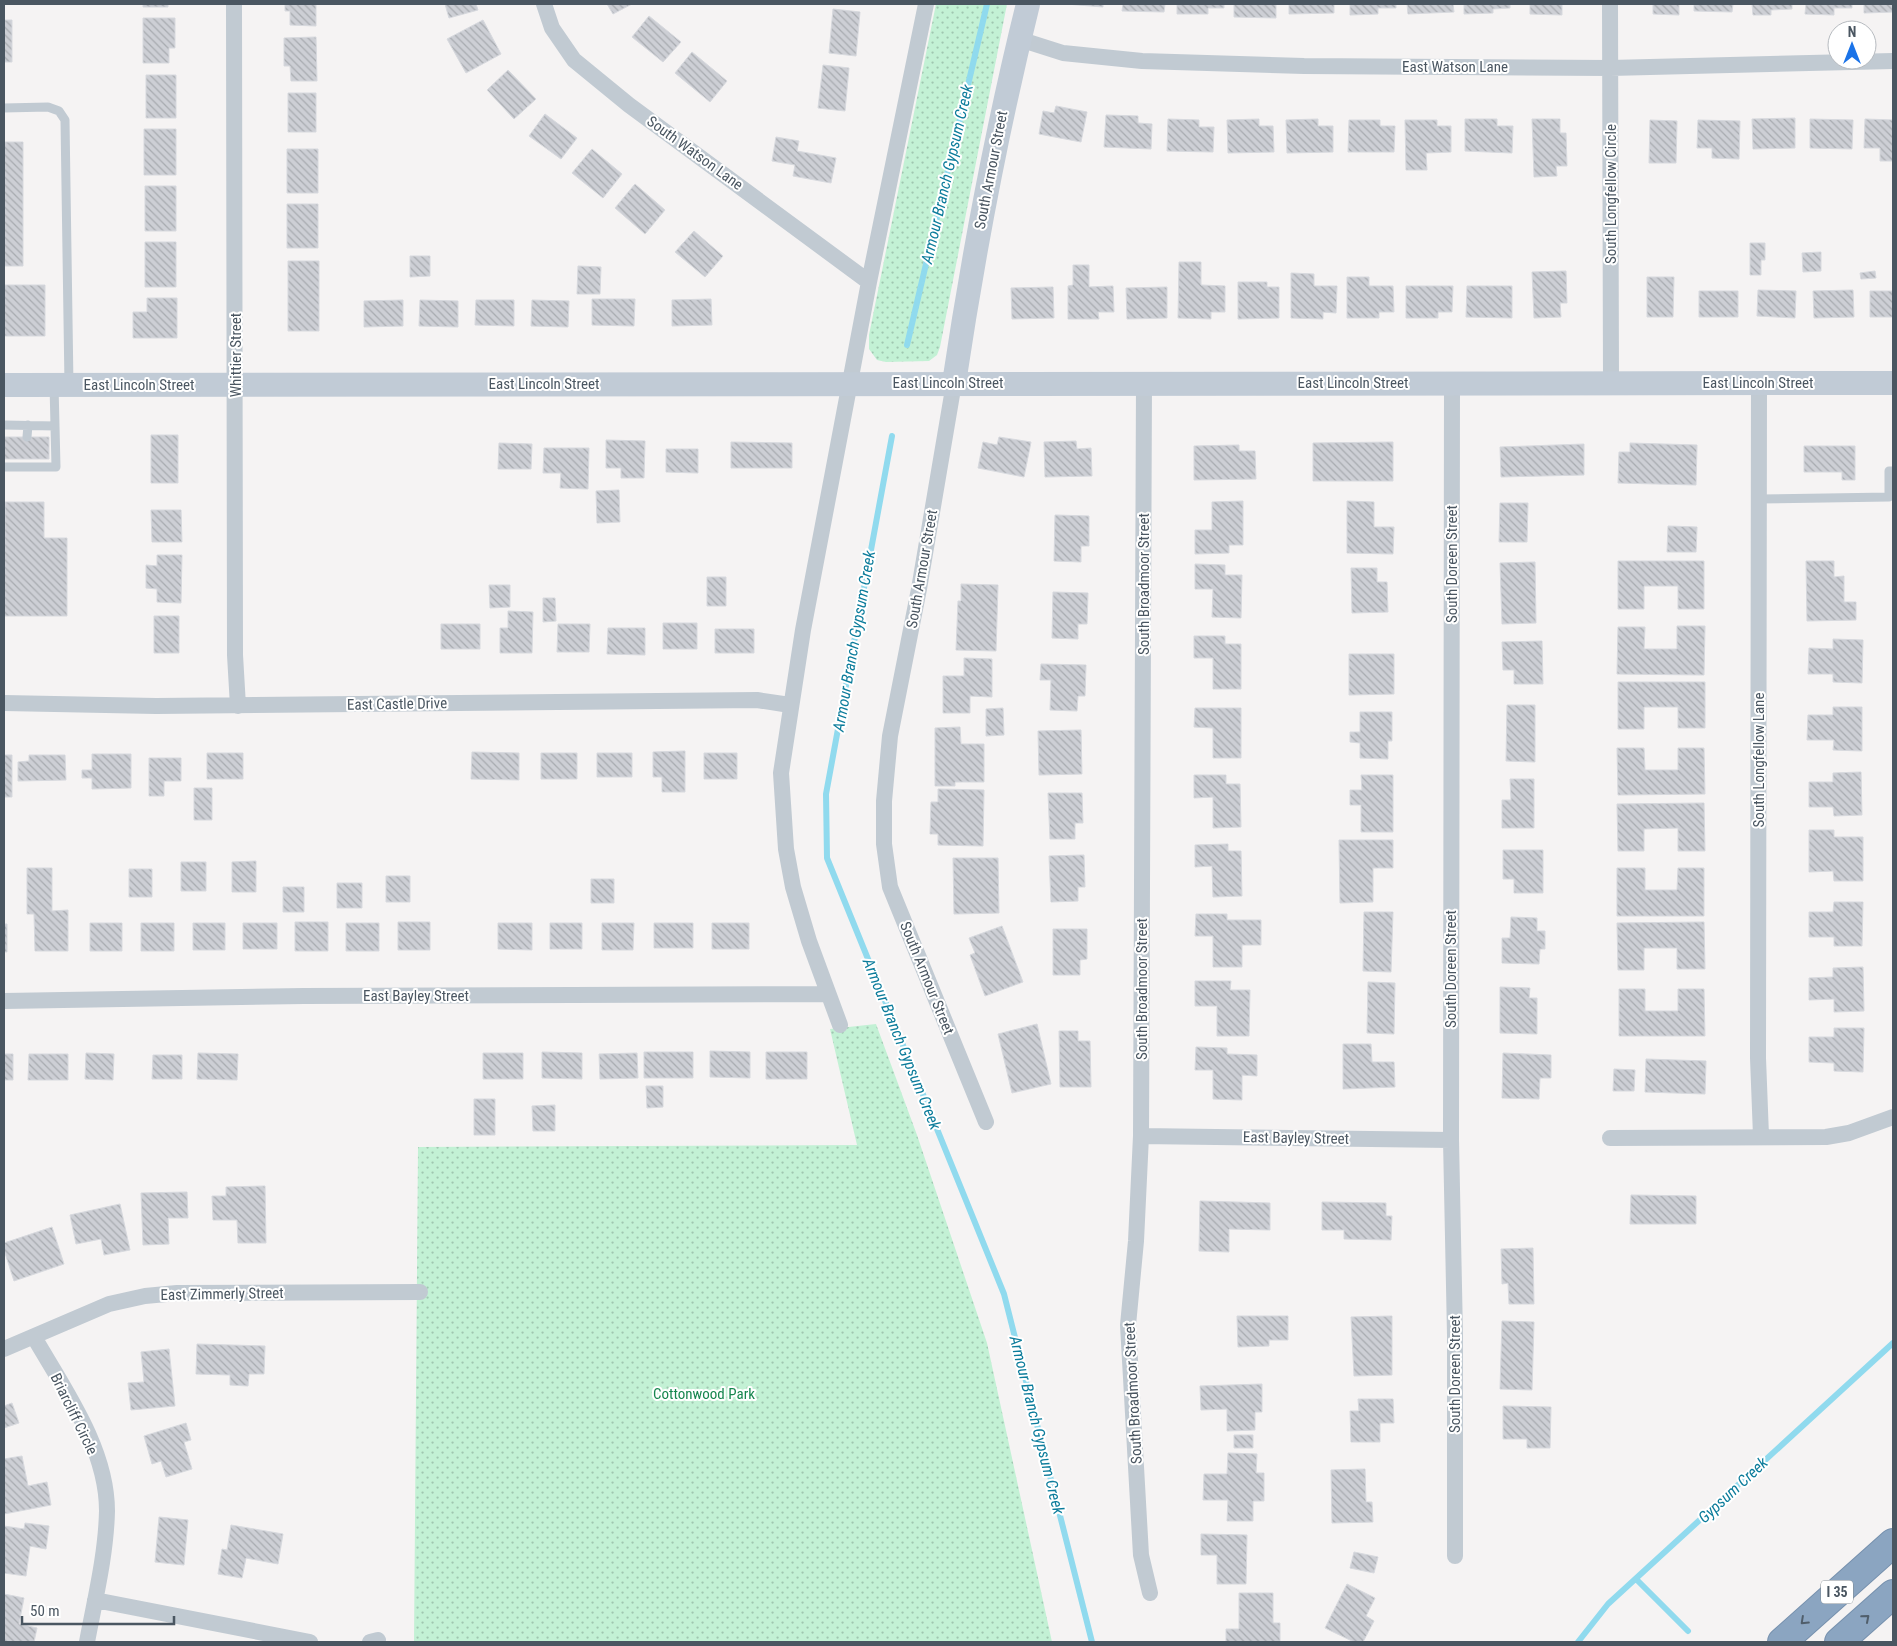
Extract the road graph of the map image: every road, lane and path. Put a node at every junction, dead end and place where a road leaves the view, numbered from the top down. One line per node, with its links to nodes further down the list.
1 (234, 4): 17 (street, Whittier Street)
2 (544, 4): 10 (street, South Watson Lane)
3 (926, 4): 10 (street)
4 (1028, 4): 6 (street, South Armour Street)
5 (1610, 4): 8 (street, South Longfellow Circle)
6 (1019, 39): 8 (street, East Watson Lane); 13 (street, South Armour Street)
7 (1893, 62): 8 (street, East Watson Lane)
8 (1610, 68): 15 (street, South Longfellow Circle)
9 (4, 108): 20 (lane)
10 (869, 282): 12 (street)
11 (1144, 382): 13 (street, East Lincoln Street); 14 (street, East Lincoln Street); 36 (street, South Broadmoor Street)
12 (850, 383): 13 (street, East Lincoln Street); 17 (street, East Lincoln Street); 29 (street)
13 (954, 383): 35 (street, South Armour Street)
14 (1452, 383): 15 (street, East Lincoln Street); 39 (street, South Doreen Street)
15 (1611, 383): 18 (street, East Lincoln Street)
16 (1893, 383): 18 (street, East Lincoln Street)
17 (236, 384): 20 (street, East Lincoln Street); 30 (street, Whittier Street)
18 (1759, 384): 27 (street, South Longfellow Lane)
19 (4, 385): 20 (street, East Lincoln Street)
20 (62, 385): 23 (lane)
21 (4, 425): 22 (lane)
22 (28, 425): 23 (lane); 24 (lane)
23 (55, 426): 25 (lane)
24 (27, 437)
25 (4, 467)
26 (1893, 471): 27 (lane)
27 (1759, 499): 37 (street, South Longfellow Lane)
28 (4, 702): 30 (street, East Castle Drive)
29 (790, 705): 30 (street, East Castle Drive); 31 (street)
30 (238, 706)
31 (827, 994): 32 (street, East Bayley Street); 33 (street)
32 (4, 1002)
33 (840, 1026)
34 (1893, 1117): 37 (street)
35 (986, 1122)
36 (1141, 1136): 39 (street, East Bayley Street); 45 (street, South Broadmoor Street)
37 (1761, 1136): 38 (street)
38 (1610, 1138)
39 (1451, 1140): 44 (street, South Doreen Street)
40 (420, 1292): 41 (street, East Zimmerly Street)
41 (34, 1337): 42 (street, East Zimmerly Street); 47 (street, Briarcliff Circle)
42 (4, 1349)
43 (1893, 1543): 50 (highway, I 35, one-way to 50)
44 (1456, 1556)
45 (1150, 1593)
46 (1893, 1594): 51 (highway, I 35, one-way to 46)
47 (95, 1600): 48 (street, Briarcliff Circle); 49 (street)
48 (87, 1642)
49 (310, 1642)
50 (1782, 1642)
51 (1839, 1642)

